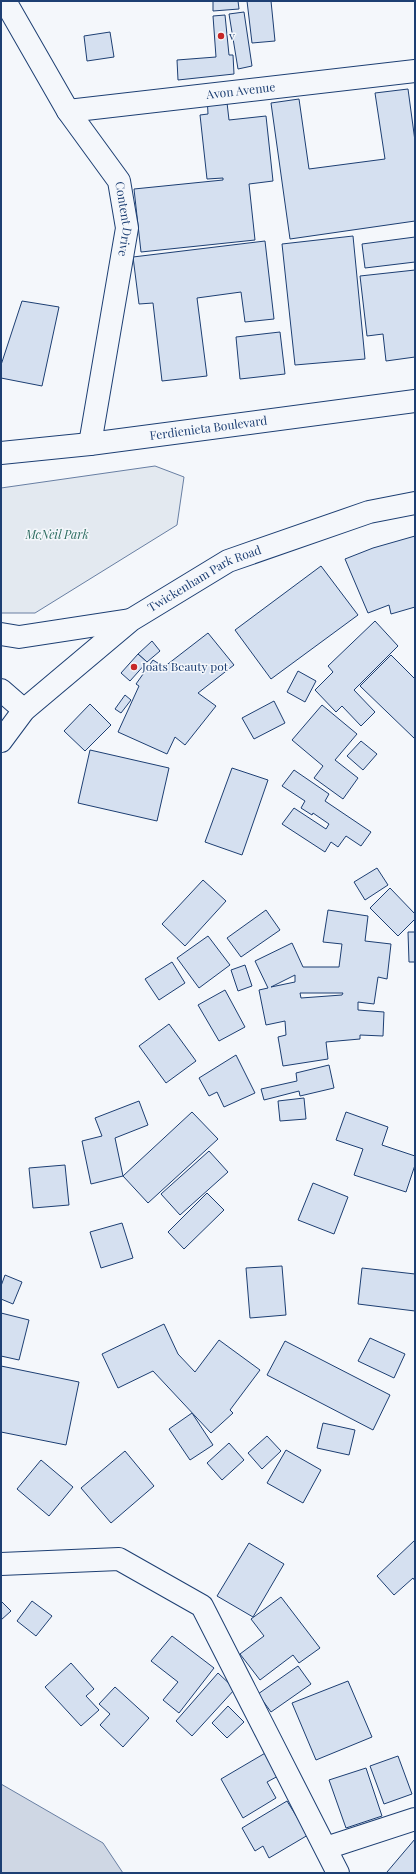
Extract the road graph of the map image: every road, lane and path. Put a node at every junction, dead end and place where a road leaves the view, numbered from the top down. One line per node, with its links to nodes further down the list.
1 (5, 1): 3 (street, Content Drive)
2 (415, 71): 3 (street, Avon Avenue)
3 (68, 111): 5 (street, Content Drive)
4 (415, 402): 5 (street, Ferdienieta Boulevard)
5 (90, 444): 6 (street, Ferdienieta Boulevard)
6 (1, 453)
7 (415, 503): 8 (street, Twickenham Park Road)
8 (130, 620): 9 (street); 11 (street, Twickenham Park Road)
9 (1, 634)
10 (1, 690): 11 (street)
11 (24, 710): 12 (street, Twickenham Park Road)
12 (1, 741)
13 (1, 1564): 15 (street)
14 (415, 1819): 15 (street)
15 (326, 1848): 16 (street)
16 (338, 1873)

